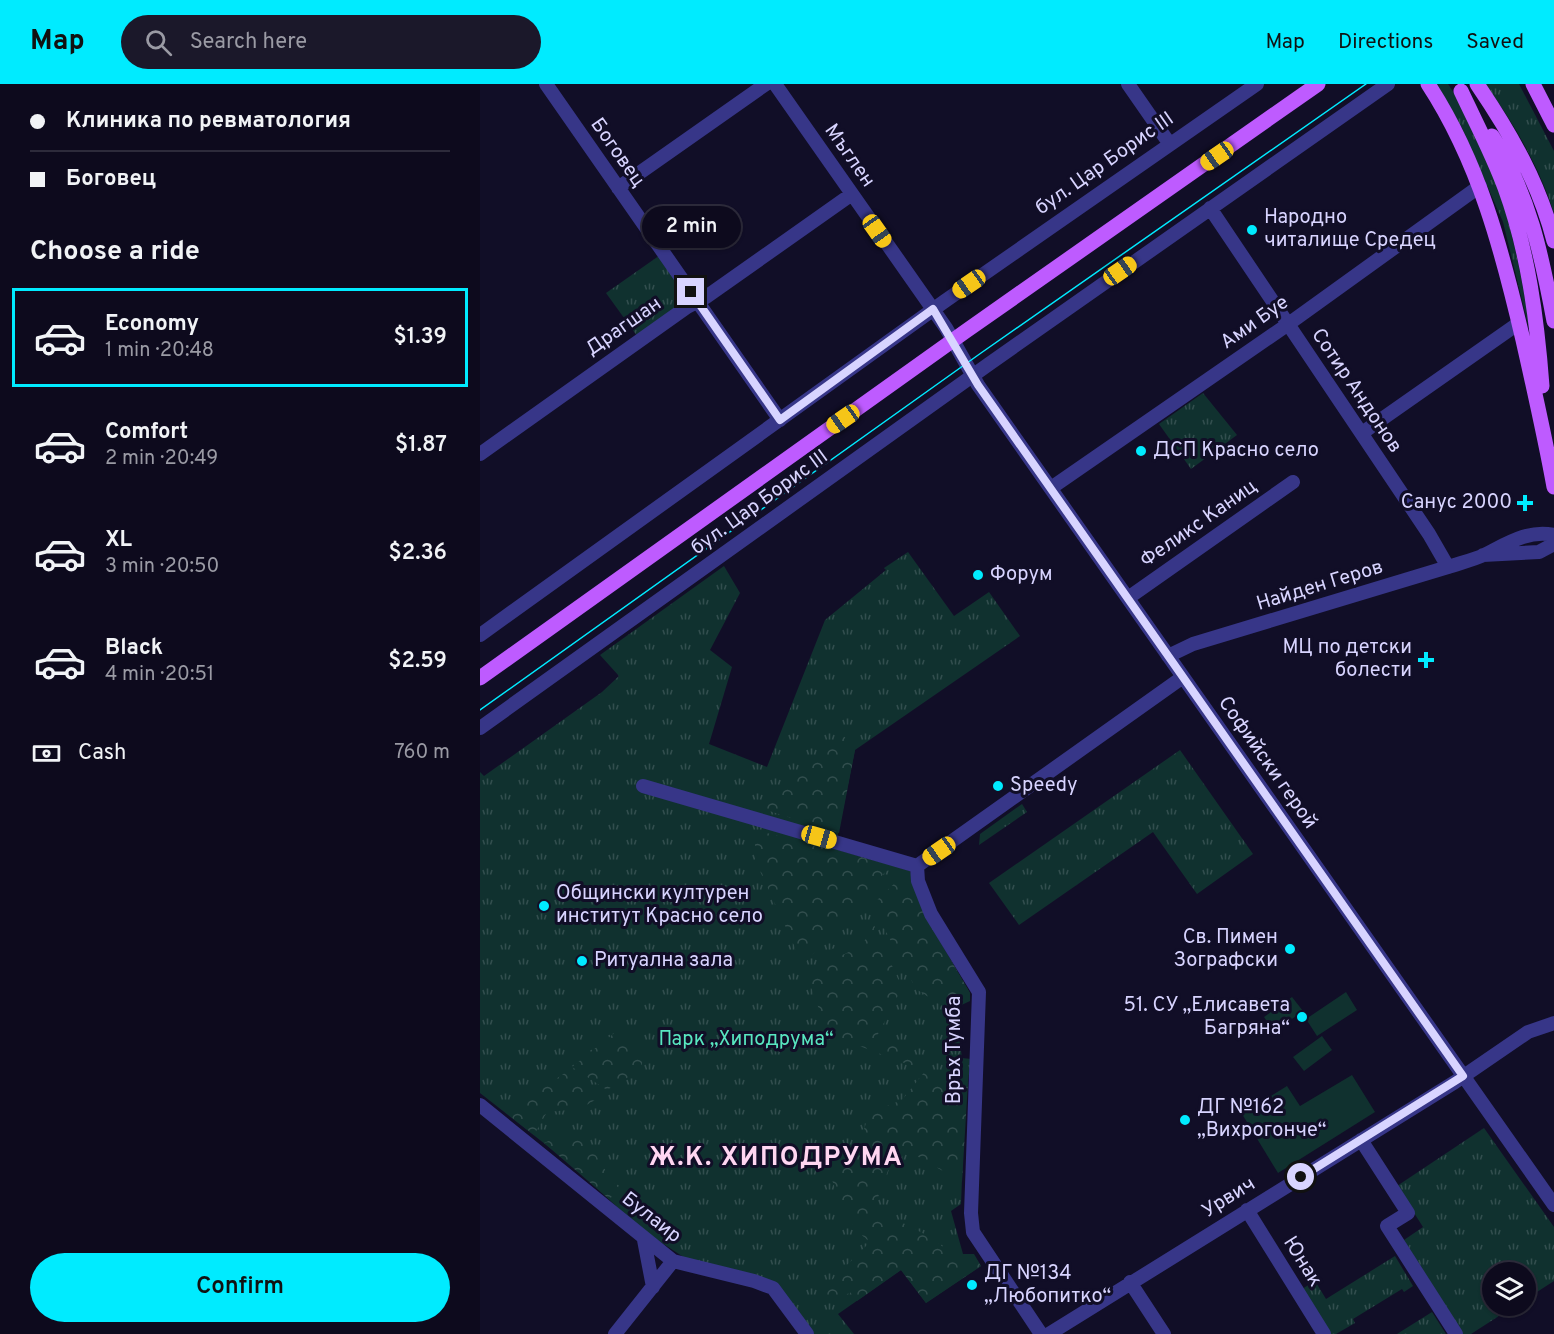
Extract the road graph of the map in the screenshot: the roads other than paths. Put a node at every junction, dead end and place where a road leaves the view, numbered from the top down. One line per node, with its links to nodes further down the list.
1 (546, 84): 17 (street, Боговец)
2 (766, 84): 17 (street)
3 (775, 84): 18 (street, Мъглен)
4 (1128, 84): 15 (street)
5 (1257, 84): 15 (street, бул. Цар Борис III)
6 (1318, 84): 26 (main road, бул. Цар Борис III)
7 (1388, 84): 19 (street, бул. Цар Борис III)
8 (1428, 84): 16 (main road)
9 (1477, 84): 20 (main road)
10 (1533, 84): 14 (main road)
11 (1544, 84): 13 (main road)
12 (1459, 87): 23 (main road); 30 (main road)
13 (1554, 120)
14 (1554, 125)
15 (1169, 143): 22 (street, бул. Цар Борис III)
16 (1480, 186): 24 (main road); 25 (street, Ами Буе)
17 (618, 188): 21 (street, Боговец)
18 (852, 194): 21 (street, Драгшан); 22 (street, Мъглен)
19 (1210, 208): 25 (street, Сотир Андонов); 27 (street, бул. Цар Борис III)
20 (1554, 241)
21 (696, 300): 28 (street, Боговец); 31 (street, Драгшан)
22 (933, 309): 26 (street, Мъглен); 28 (street, бул. Цар Борис III)
23 (1554, 321)
24 (1519, 323): 29 (street); 30 (main road)
25 (1287, 325): 29 (street, Сотир Андонов); 34 (street, Ами Буе)
26 (953, 340): 27 (street, Софийски герой); 43 (main road, бул. Цар Борис III)
27 (972, 376): 34 (street, Софийски герой); 44 (street, бул. Цар Борис III)
28 (780, 420): 40 (street, бул. Цар Борис III)
29 (1362, 433): 38 (street, Сотир Андонов)
30 (1546, 437): 33 (main road)
31 (480, 454)
32 (1293, 482): 39 (street, Феликс Каниц)
33 (1554, 487)
34 (1051, 488): 39 (street, Софийски герой)
35 (1554, 535): 37 (street, Найден Геров)
36 (1554, 544): 37 (street, Найден Геров)
37 (1483, 555): 38 (street, Найден Геров)
38 (1448, 567): 41 (street, Найден Геров)
39 (1128, 598): 41 (street, Софийски герой)
40 (480, 635)
41 (1168, 656): 42 (street, Софийски герой)
42 (1183, 677): 46 (street); 48 (street, Софийски герой)
43 (480, 678)
44 (480, 728)
45 (643, 786): 46 (street)
46 (917, 866): 59 (street, Връх Тумба)
47 (1554, 1023): 48 (street, Урвич)
48 (1463, 1076): 50 (street, Урвич); 51 (street, Софийски герой)
49 (480, 1105): 53 (street, Булаир)
50 (1361, 1140): 52 (street, Урвич); 63 (street)
51 (1554, 1205)
52 (1248, 1210): 55 (street, Урвич); 62 (street, Юнак)
53 (644, 1240): 54 (street, Булаир); 56 (street)
54 (673, 1260): 56 (street); 58 (street, Булаир)
55 (1130, 1282): 60 (street, Урвич); 61 (street)
56 (653, 1287): 57 (street)
57 (615, 1334)
58 (807, 1334)
59 (1041, 1334)
60 (1049, 1334)
61 (1164, 1334)
62 (1324, 1334)
63 (1456, 1334)

